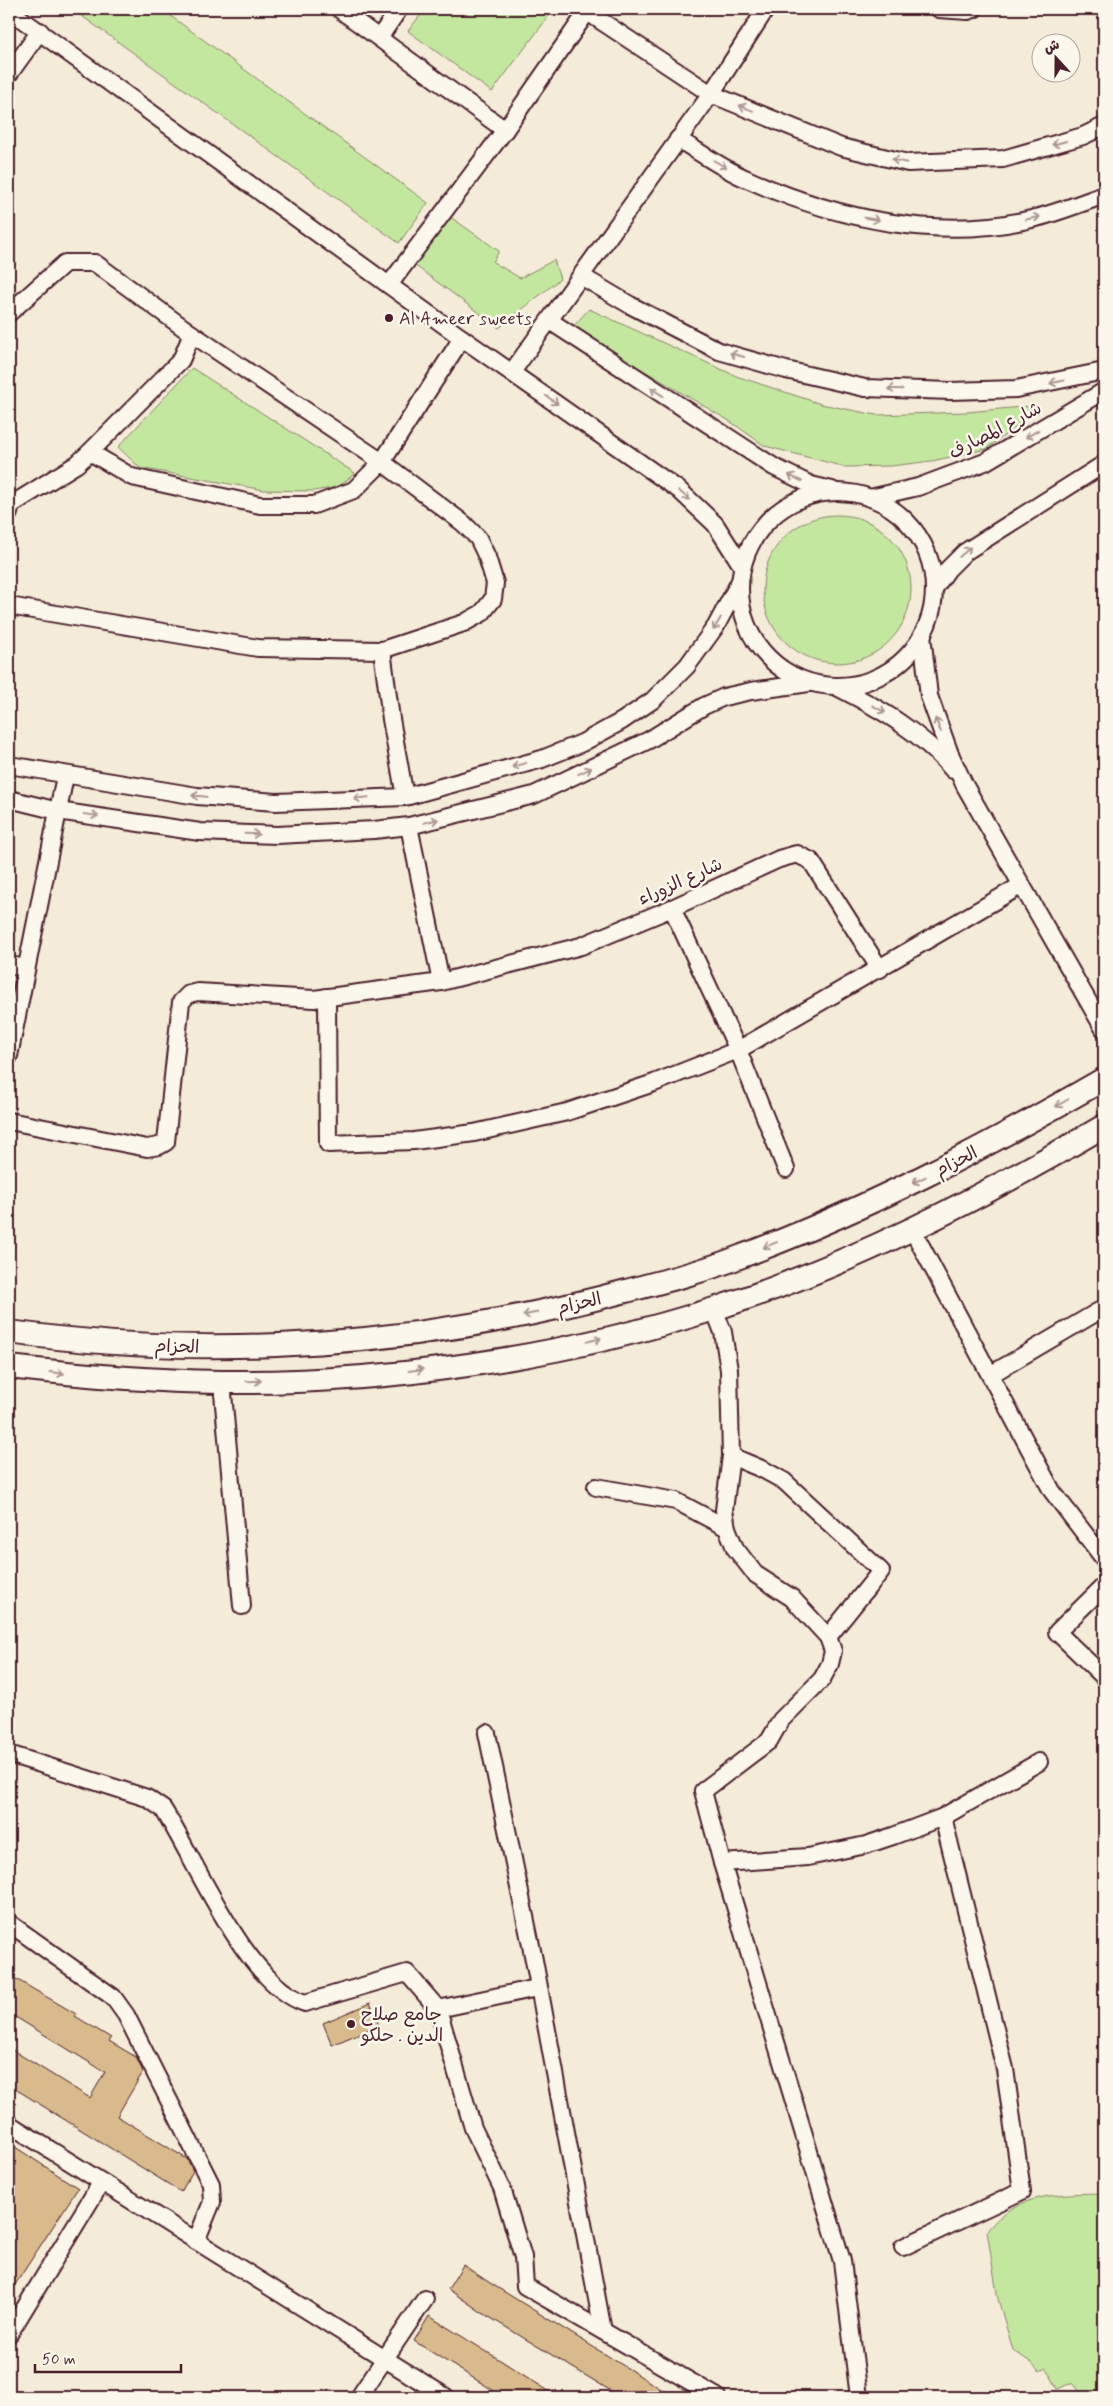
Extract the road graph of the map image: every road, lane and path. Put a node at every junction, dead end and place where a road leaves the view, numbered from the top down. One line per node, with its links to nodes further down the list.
1 (339, 9): 9 (street)
2 (399, 9): 9 (street)
3 (766, 9): 11 (street)
4 (939, 9): 5 (street)
5 (974, 9)
6 (585, 10): 11 (street); 13 (street)
7 (17, 12): 8 (street)
8 (40, 31): 10 (street); 17 (street)
9 (379, 38): 13 (street)
10 (9, 74)
11 (711, 94): 12 (street, one-way to 11); 14 (street)
12 (1104, 126)
13 (505, 130): 17 (street)
14 (678, 139): 15 (street, one-way to 15); 16 (street)
15 (1104, 195)
16 (581, 276): 19 (street); 22 (street, one-way to 16)
17 (389, 285): 21 (street)
18 (9, 313): 20 (street)
19 (550, 321): 23 (street); 28 (street, one-way to 19)
20 (192, 334): 25 (street); 26 (street)
21 (462, 338): 23 (street); 26 (street)
22 (1104, 371)
23 (512, 372): 31 (street, one-way to 31)
24 (1104, 391): 29 (street, شارع المصارف, one-way to 29)
25 (90, 452): 26 (street); 30 (street)
26 (382, 462): 35 (street)
27 (1104, 464): 32 (street, one-way to 27)
28 (841, 492): 29 (street); 31 (street)
29 (870, 498): 32 (street)
30 (10, 508)
31 (741, 574): 36 (street); 41 (street, one-way to 41)
32 (934, 589): 34 (street)
33 (9, 606): 35 (street)
34 (922, 635): 37 (street); 40 (street, one-way to 34)
35 (382, 650): 41 (street)
36 (809, 683): 37 (street); 44 (street, one-way to 36)
37 (835, 686): 40 (street, one-way to 40)
38 (9, 765): 39 (street)
39 (65, 776): 41 (street, one-way to 39); 43 (street)
40 (965, 786): 45 (street)
41 (405, 797)
42 (9, 800): 43 (street)
43 (58, 811): 44 (street, one-way to 44); 48 (street)
44 (409, 826): 50 (street)
45 (1022, 885): 49 (street); 52 (street)
46 (672, 908): 49 (street, شارع الزوراء); 50 (street, شارع الزوراء); 53 (street)
47 (9, 965): 48 (street)
48 (26, 968): 54 (street)
49 (880, 969): 53 (street)
50 (441, 982): 51 (street, شارع الزوراء)
51 (327, 997): 53 (street); 56 (street, شارع الزوراء)
52 (1104, 1029)
53 (738, 1050): 58 (street)
54 (9, 1056)
55 (1104, 1079): 62 (main road, الحزام, one-way to 62)
56 (9, 1121)
57 (1104, 1126): 59 (main road)
58 (786, 1169)
59 (912, 1229): 61 (main road); 64 (street)
60 (1104, 1308): 64 (street)
61 (714, 1309): 65 (main road, one-way to 61); 66 (street)
62 (9, 1332)
63 (9, 1367): 65 (main road, one-way to 65)
64 (990, 1376): 69 (street)
65 (222, 1382): 71 (street)
66 (731, 1456): 68 (street); 72 (street)
67 (596, 1487): 68 (street)
68 (727, 1528): 72 (street)
69 (1104, 1560)
70 (1104, 1586): 73 (street)
71 (242, 1606)
72 (828, 1637): 78 (street)
73 (1104, 1677)
74 (487, 1733): 80 (street)
75 (9, 1754): 81 (street)
76 (1039, 1762): 77 (street)
77 (943, 1817): 78 (street); 85 (street)
78 (722, 1862): 93 (street)
79 (9, 1923): 84 (street)
80 (537, 1988): 81 (street); 87 (street)
81 (438, 2009): 87 (street)
82 (9, 2124): 83 (street)
83 (101, 2183): 84 (street); 88 (street)
84 (196, 2241): 89 (street)
85 (903, 2247)
86 (425, 2299): 89 (street)
87 (603, 2331): 92 (street)
88 (9, 2334)
89 (385, 2359): 90 (street); 91 (street)
90 (360, 2397)
91 (446, 2397)
92 (717, 2397)
93 (860, 2397)

